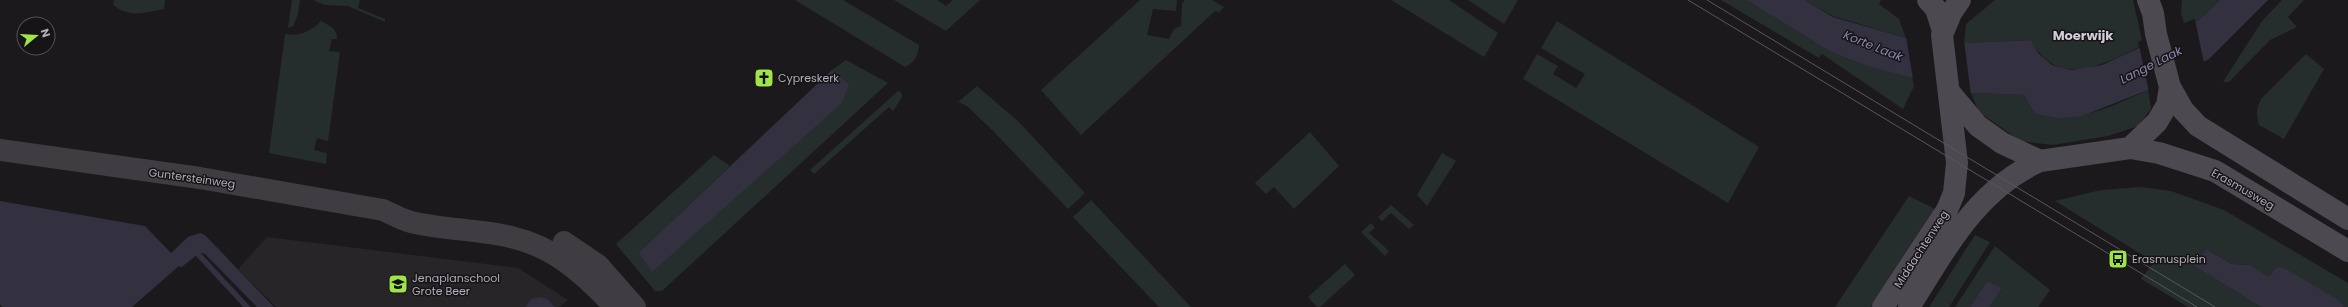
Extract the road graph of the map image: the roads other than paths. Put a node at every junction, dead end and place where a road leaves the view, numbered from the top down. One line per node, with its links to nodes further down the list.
1 (1928, 0): 4 (main road)
2 (1960, 0): 4 (main road)
3 (2152, 4): 5 (main road)
4 (1943, 33): 6 (main road)
5 (2170, 87): 7 (main road); 11 (main road)
6 (1950, 94): 9 (main road); 15 (main road, Middachtenweg)
7 (2130, 148): 9 (main road); 12 (main road, Erasmusweg)
8 (0, 150): 10 (street, Guntersteinweg)
9 (2040, 161): 16 (main road, Middachtenweg)
10 (383, 210): 13 (street, Guntersteinweg); 14 (street, Guntersteinweg)
11 (2348, 219)
12 (2348, 251)
13 (615, 307)
14 (635, 307)
15 (1883, 307)
16 (1909, 307)

